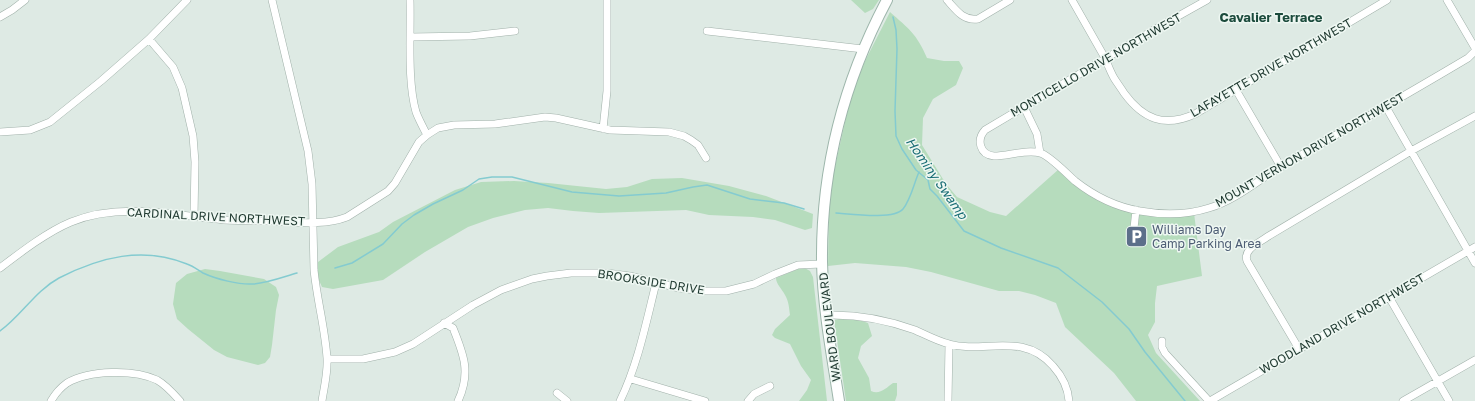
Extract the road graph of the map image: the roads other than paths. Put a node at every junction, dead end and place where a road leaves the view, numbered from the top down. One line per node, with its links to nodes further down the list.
1 (25, 0): 13 (street)
2 (187, 0): 17 (street)
3 (272, 0): 34 (street)
4 (410, 0): 16 (street)
5 (607, 0): 25 (street)
6 (887, 0): 18 (main road, WARD BOULEVARD)
7 (947, 0): 8 (street)
8 (1010, 0)
9 (1072, 0): 20 (street, LAFAYETTE DRIVE NORTHWEST)
10 (1208, 0): 20 (street, MONTICELLO DRIVE NORTHWEST)
11 (1387, 0): 21 (street, LAFAYETTE DRIVE NORTHWEST)
12 (1448, 0): 19 (street)
13 (0, 17)
14 (515, 31): 16 (street)
15 (707, 31): 18 (street)
16 (411, 37): 27 (street)
17 (149, 39): 26 (street); 33 (street)
18 (863, 50): 39 (main road, WARD BOULEVARD)
19 (1475, 50): 23 (street, MOUNT VERNON DRIVE NORTHWEST)
20 (1105, 59): 21 (street, LAFAYETTE DRIVE NORTHWEST); 22 (street, MONTICELLO DRIVE NORTHWEST)
21 (1236, 90): 31 (street)
22 (1024, 107): 29 (street); 29 (street, MONTICELLO DRIVE NORTHWEST)
23 (1386, 107): 28 (street); 31 (street, MOUNT VERNON DRIVE NORTHWEST)
24 (1475, 116): 28 (street)
25 (603, 129): 27 (street, CARDINAL DRIVE NORTHWEST); 30 (street, CARDINAL DRIVE NORTHWEST)
26 (0, 132)
27 (427, 135): 34 (street, CARDINAL DRIVE NORTHWEST)
28 (1411, 151): 37 (street); 47 (street)
29 (1040, 153): 32 (street, MOUNT VERNON DRIVE NORTHWEST)
30 (706, 158)
31 (1281, 167): 32 (street, MOUNT VERNON DRIVE NORTHWEST)
32 (1136, 210): 35 (street)
33 (194, 216): 34 (street, CARDINAL DRIVE NORTHWEST); 40 (street, CARDINAL DRIVE NORTHWEST)
34 (313, 222): 48 (street)
35 (1134, 228)
36 (1475, 247): 37 (street, WOODLAND DRIVE NORTHWEST)
37 (1468, 251): 38 (street); 42 (street, WOODLAND DRIVE NORTHWEST)
38 (1475, 263)
39 (822, 264): 41 (street, BROOKSIDE DRIVE); 43 (main road, WARD BOULEVARD)
40 (0, 268)
41 (656, 283): 44 (street, BROOKSIDE DRIVE); 50 (street)
42 (1389, 297): 47 (street, WOODLAND DRIVE NORTHWEST); 51 (street)
43 (826, 315): 46 (street); 62 (main road, WARD BOULEVARD)
44 (444, 323): 48 (street, BROOKSIDE DRIVE); 57 (street)
45 (1162, 341): 65 (street)
46 (949, 344): 63 (street); 64 (street)
47 (1299, 349): 65 (street, WOODLAND DRIVE NORTHWEST)
48 (327, 359): 56 (street)
49 (1475, 360): 51 (street)
50 (630, 379): 59 (street); 60 (street)
51 (1438, 381): 66 (street); 67 (street)
52 (770, 386): 61 (street)
53 (558, 394): 58 (street)
54 (51, 401): 55 (street)
55 (180, 401)
56 (322, 401)
57 (458, 401)
58 (567, 401)
59 (620, 401)
60 (704, 401)
61 (748, 401)
62 (839, 401)
63 (948, 401)
64 (1070, 401)
65 (1210, 401)
66 (1403, 401)
67 (1449, 401)

